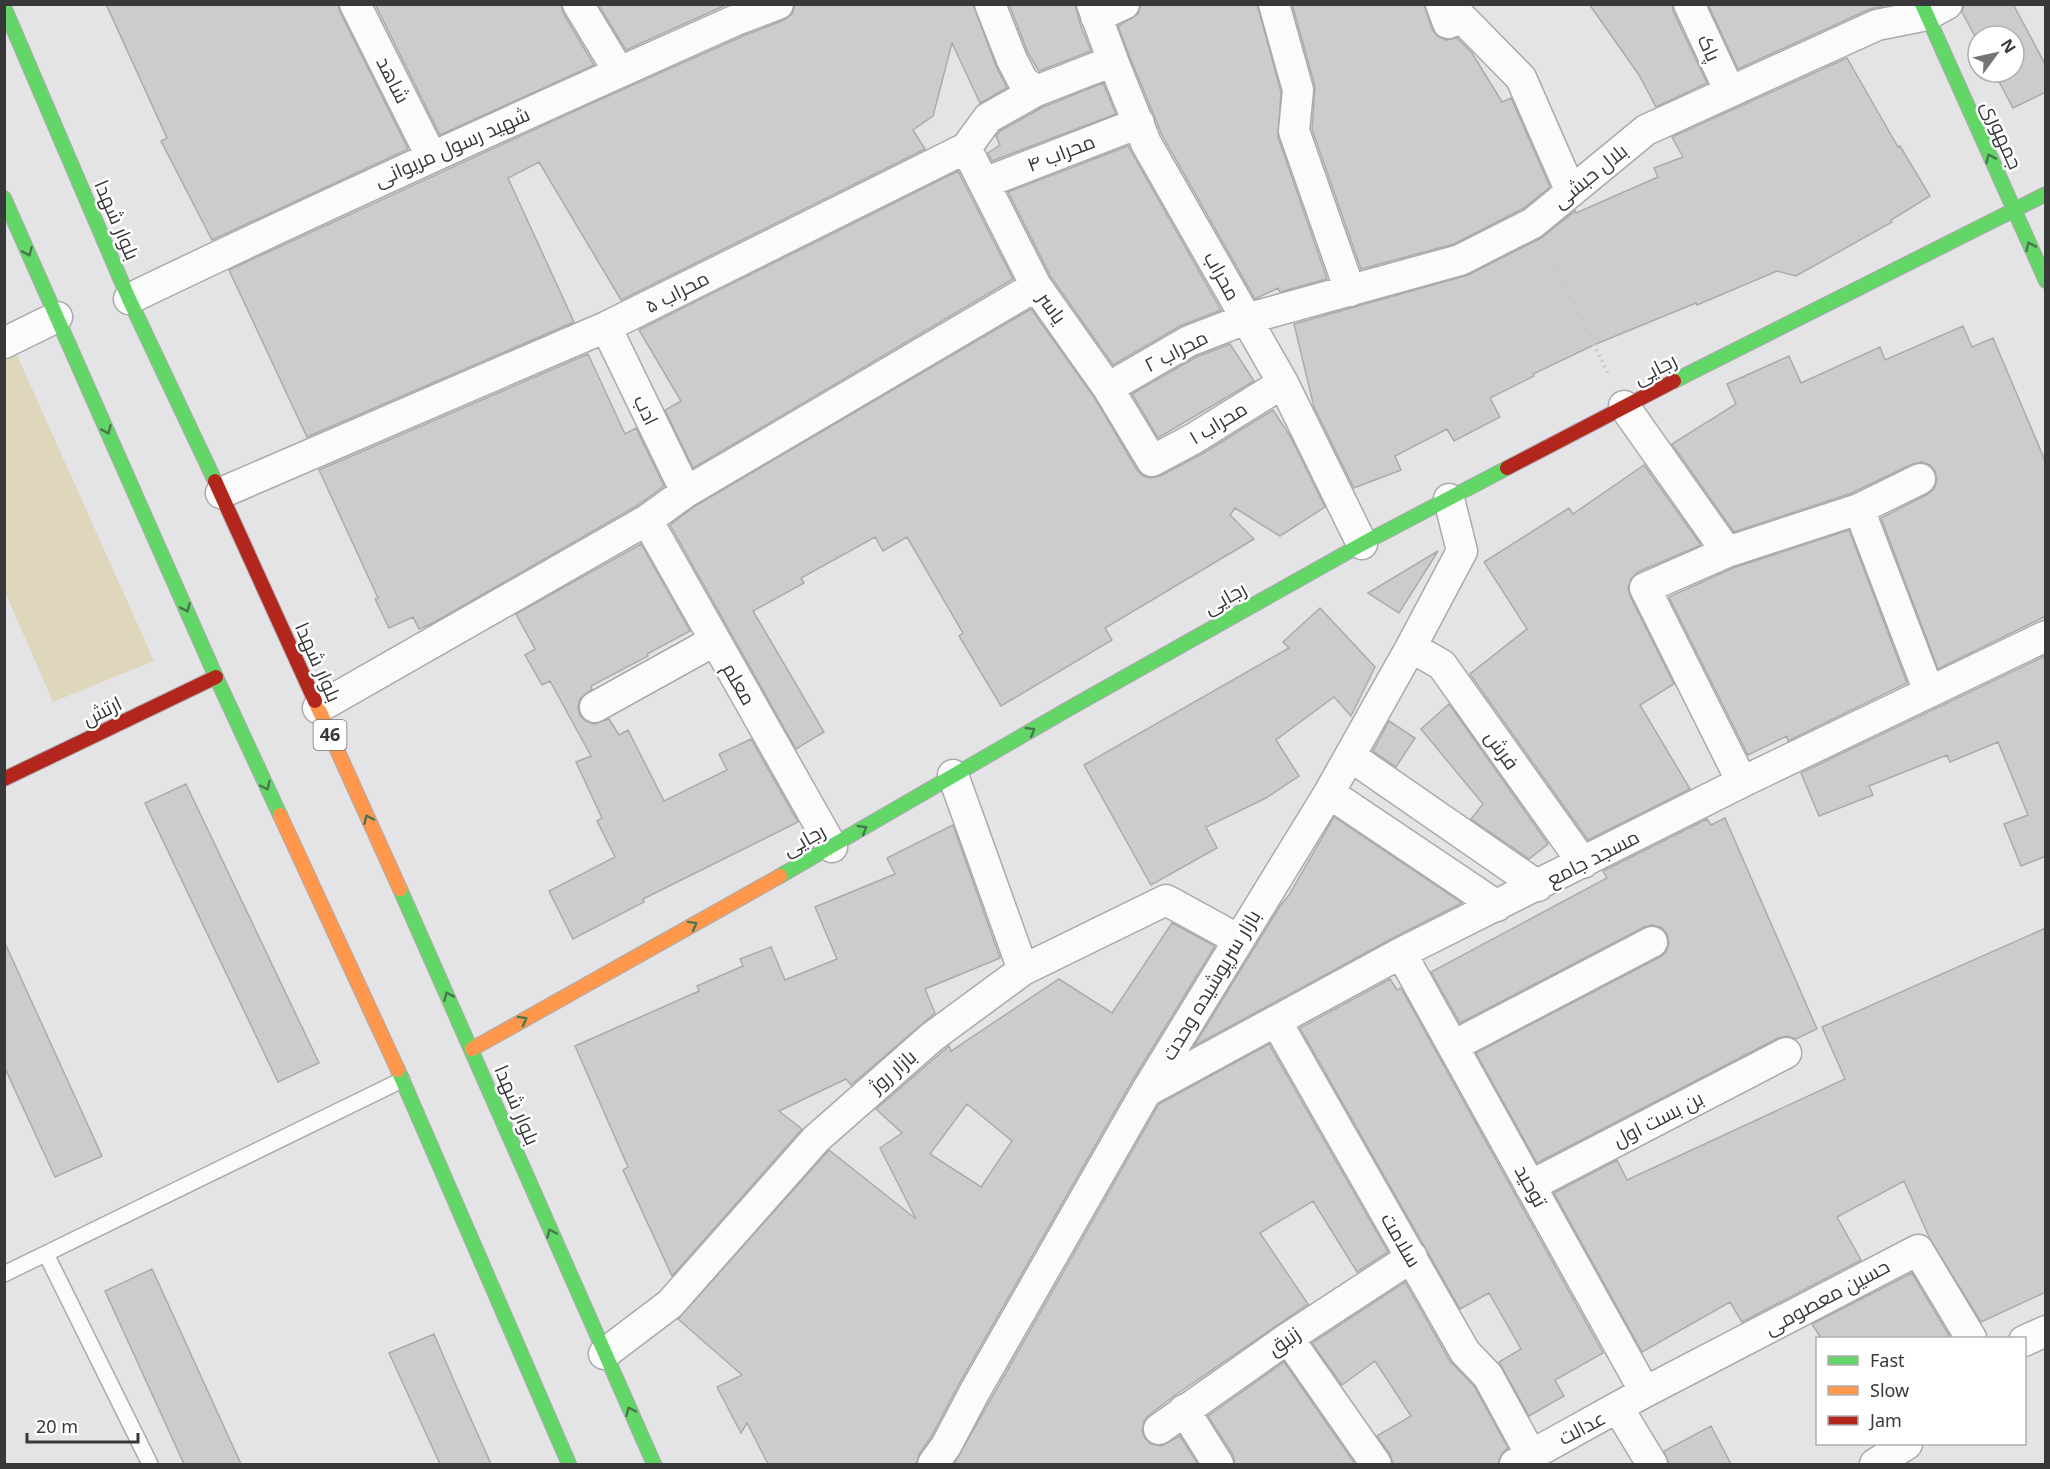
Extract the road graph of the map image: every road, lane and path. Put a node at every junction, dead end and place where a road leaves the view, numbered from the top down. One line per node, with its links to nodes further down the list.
1 (578, 4): 14 (street)
2 (778, 4): 12 (street, شهید رسول مریوانی)
3 (990, 4): 15 (street)
4 (1124, 4): 11 (street)
5 (1274, 4): 28 (street)
6 (1441, 4): 21 (street)
7 (1689, 4): 16 (street, پاک)
8 (355, 5): 19 (street, شاهد)
9 (4, 7): 29 (main road, بلوار شهدا / 46)
10 (1932, 8): 16 (street, بلال حبشی); 24 (main road, جمهوری, one-way to 10)
11 (1094, 10): 13 (street, محراب)
12 (731, 12): 14 (street, شهید رسول مریوانی)
13 (1113, 61): 15 (street, محراب ۵); 17 (street, محراب)
14 (619, 72): 19 (street, شهید رسول مریوانی)
15 (1036, 91): 18 (street, محراب ۵)
16 (1730, 92): 21 (street, بلال حبشی)
17 (1139, 123): 20 (street, محراب ۴); 31 (street, محراب)
18 (966, 148): 20 (street, یاسر); 32 (street, محراب ۵)
19 (431, 156): 29 (street, شهید رسول مریوانی)
20 (984, 183): 27 (street, یاسر)
21 (1571, 192): 25 (street, بلال حبشی)
22 (2046, 194): 24 (main road, رجایی)
23 (4, 198): 30 (main road, one-way to 30)
24 (2014, 211): 26 (main road, جمهوری, one-way to 24); 36 (main road, رجایی)
25 (1533, 223): 28 (street, بلال حبشی); 36 (path)
26 (2046, 281)
27 (1036, 286): 35 (street, یاسر); 39 (street)
28 (1350, 291): 31 (street, بلال حبشی)
29 (129, 299): 40 (main road, بلوار شهدا / 46)
30 (57, 317): 33 (street); 49 (main road, one-way to 49)
31 (1246, 319): 34 (street, محراب); 35 (street, محراب ۲)
32 (606, 327): 39 (street, ادب); 40 (street, محراب ۵)
33 (4, 343)
34 (1283, 383): 37 (street, محراب ۱); 44 (street, محراب)
35 (1108, 388): 37 (street, یاسر)
36 (1624, 406): 41 (main road, رجایی); 45 (street)
37 (1152, 460)
38 (1920, 479): 42 (street)
39 (686, 492): 43 (street)
40 (221, 493): 52 (main road, بلوار شهدا / 46)
41 (1449, 500): 44 (main road, رجایی); 48 (street, بازار سرپوشیده وحدت)
42 (1859, 509): 45 (street); 50 (street)
43 (646, 520): 47 (street, معلم); 52 (street)
44 (1362, 544): 54 (main road, رجایی, one-way to 44)
45 (1727, 552): 56 (street)
46 (2046, 636): 50 (street, مسجد جامع)
47 (714, 641): 51 (street); 58 (street, معلم)
48 (1411, 647): 53 (street, بازار سرپوشیده وحدت); 59 (street, فرش)
49 (216, 677): 55 (main road, ارتش); 70 (main road, one-way to 70)
50 (1929, 692): 56 (street, مسجد جامع)
51 (595, 707)
52 (318, 708): 68 (main road, بلوار شهدا / 46, one-way to 52)
53 (1350, 756): 57 (street, بازار سرپوشیده وحدت); 60 (street)
54 (953, 775): 58 (main road, رجایی, one-way to 54); 65 (street)
55 (4, 780)
56 (1742, 783): 59 (street, مسجد جامع)
57 (1329, 794): 61 (street); 62 (street, بازار سرپوشیده وحدت)
58 (832, 847): 68 (main road, رجایی, one-way to 58)
59 (1583, 864): 60 (street, مسجد جامع)
60 (1538, 886): 61 (street, مسجد جامع)
61 (1497, 906): 64 (street, مسجد جامع)
62 (1239, 940): 65 (street, بازار روژ); 71 (street, بازار سرپوشیده وحدت)
63 (1652, 942): 67 (street)
64 (1401, 953): 66 (street, مسجد جامع); 67 (street, توحید)
65 (1023, 970): 80 (street, بازار روژ)
66 (1276, 1021): 71 (street, مسجد جامع); 74 (street, سلامت)
67 (1453, 1046): 72 (street, توحید)
68 (472, 1049): 80 (main road, بلوار شهدا / 46, one-way to 68)
69 (1786, 1053): 72 (street, بن بست اول)
70 (402, 1080): 73 (lane); 88 (main road)
71 (1147, 1090): 90 (street, بازار سرپوشیده وحدت)
72 (1530, 1186): 81 (street, توحید)
73 (46, 1254): 75 (lane); 87 (lane)
74 (1412, 1257): 78 (street, زنبق); 86 (street, سلامت)
75 (4, 1274)
76 (2046, 1331): 79 (street)
77 (1970, 1337): 81 (street, حسین معصومی)
78 (1288, 1338): 83 (street, زنبق); 92 (street)
79 (2026, 1341)
80 (604, 1354): 89 (main road, بلوار شهدا / 46, one-way to 80)
81 (1645, 1392): 82 (street)
82 (1618, 1408): 86 (street, عدالت); 93 (street)
83 (1184, 1410): 84 (street, زنبق); 91 (street)
84 (1159, 1429)
85 (1904, 1445): 94 (street)
86 (1523, 1460)
87 (150, 1464)
88 (569, 1464)
89 (654, 1464)
90 (933, 1464)
91 (1218, 1464)
92 (1376, 1464)
93 (1652, 1464)
94 (1875, 1464)

